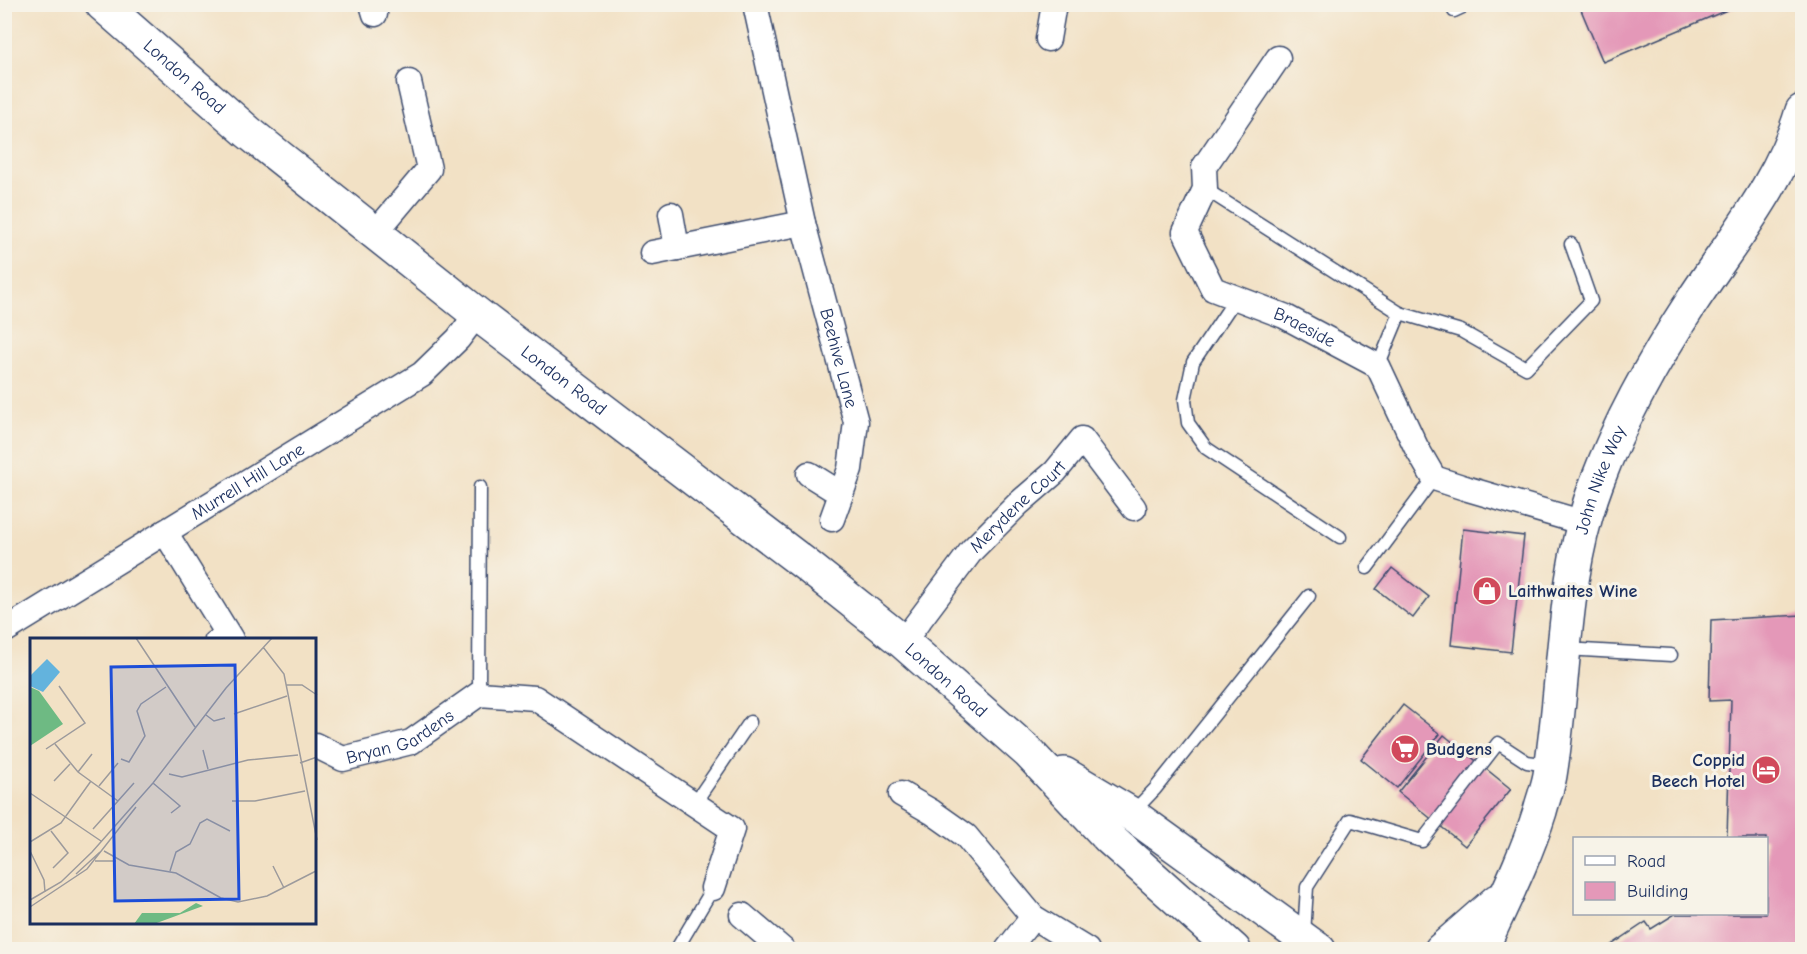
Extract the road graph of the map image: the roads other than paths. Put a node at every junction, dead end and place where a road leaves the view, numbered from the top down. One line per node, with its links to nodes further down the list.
1 (102, 4): 13 (main road, London Road)
2 (755, 4): 12 (street, Beehive Lane)
3 (1054, 4): 6 (street)
4 (1468, 4): 5 (lane)
5 (1454, 11)
6 (1048, 39)
7 (1278, 58): 10 (street, Braeside)
8 (409, 82): 13 (street)
9 (1803, 111): 27 (main road, John Nike Way)
10 (1205, 189): 17 (street, Braeside); 18 (lane)
11 (671, 213): 15 (street)
12 (803, 223): 15 (street); 24 (street, Beehive Lane)
13 (376, 232): 19 (main road, London Road)
14 (1571, 244): 18 (lane)
15 (677, 248): 16 (street)
16 (652, 253)
17 (1236, 298): 20 (street, Braeside); 29 (lane)
18 (1400, 313): 20 (lane)
19 (477, 314): 28 (street, Murrell Hill Lane); 34 (main road, London Road)
20 (1378, 366): 22 (street)
21 (809, 474): 24 (street)
22 (1434, 478): 27 (street); 30 (lane)
23 (480, 487): 37 (lane)
24 (841, 494): 26 (street, Beehive Lane)
25 (1134, 508): 34 (street, Merydene Court)
26 (832, 519)
27 (1584, 523): 35 (main road, John Nike Way)
28 (165, 532): 32 (street, Murrell Hill Lane); 33 (street)
29 (1340, 537)
30 (1367, 568)
31 (1309, 596): 43 (lane)
32 (4, 631)
33 (222, 636)
34 (903, 642): 43 (main road, London Road)
35 (1564, 649): 36 (lane); 40 (main road, John Nike Way)
36 (1671, 655)
37 (479, 694): 39 (street, Bryan Gardens); 42 (street)
38 (750, 722): 42 (lane)
39 (316, 746)
40 (1551, 765): 45 (main road, John Nike Way); 48 (lane)
41 (901, 794): 47 (street)
42 (694, 804): 44 (street)
43 (1120, 826): 48 (main road, London Road); 53 (main road, London Road)
44 (713, 888): 49 (lane)
45 (1509, 889): 54 (main road, John Nike Way); 55 (main road, John Nike Way); 56 (main road, John Nike Way)
46 (742, 915): 50 (street)
47 (1033, 917): 51 (street); 52 (street)
48 (1311, 944)
49 (676, 950)
50 (783, 950)
51 (1007, 950)
52 (1087, 950)
53 (1234, 950)
54 (1442, 950)
55 (1481, 950)
56 (1496, 950)

